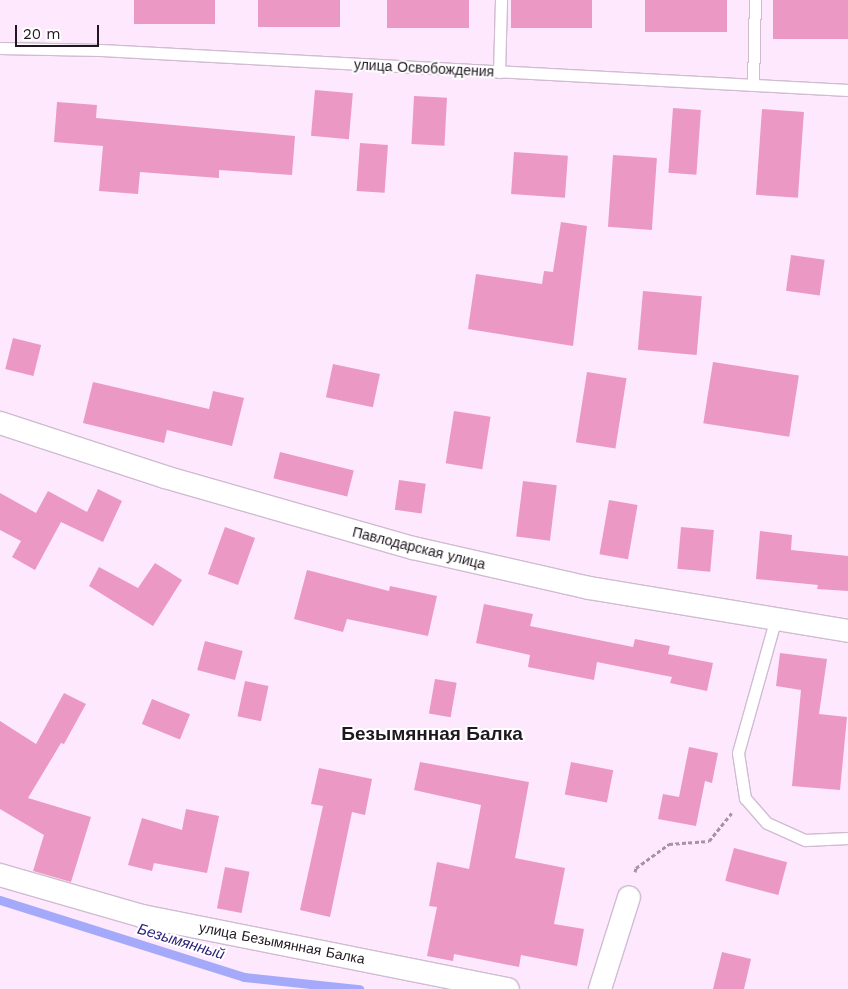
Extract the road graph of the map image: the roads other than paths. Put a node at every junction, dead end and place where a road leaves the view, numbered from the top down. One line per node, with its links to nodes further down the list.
1 (500, 0): 4 (lane)
2 (755, 0): 5 (lane)
3 (0, 48): 4 (lane, улица Освобождения)
4 (499, 72): 5 (lane, улица Освобождения)
5 (754, 85): 6 (lane, улица Освобождения)
6 (848, 90)
7 (0, 423): 8 (street, Павлодарская улица)
8 (775, 621): 9 (street, Павлодарская улица); 10 (lane)
9 (848, 631)
10 (848, 838)
11 (0, 875): 13 (street, улица Безымянная Балка)
12 (629, 897): 14 (street)
13 (508, 989)
14 (600, 989)

